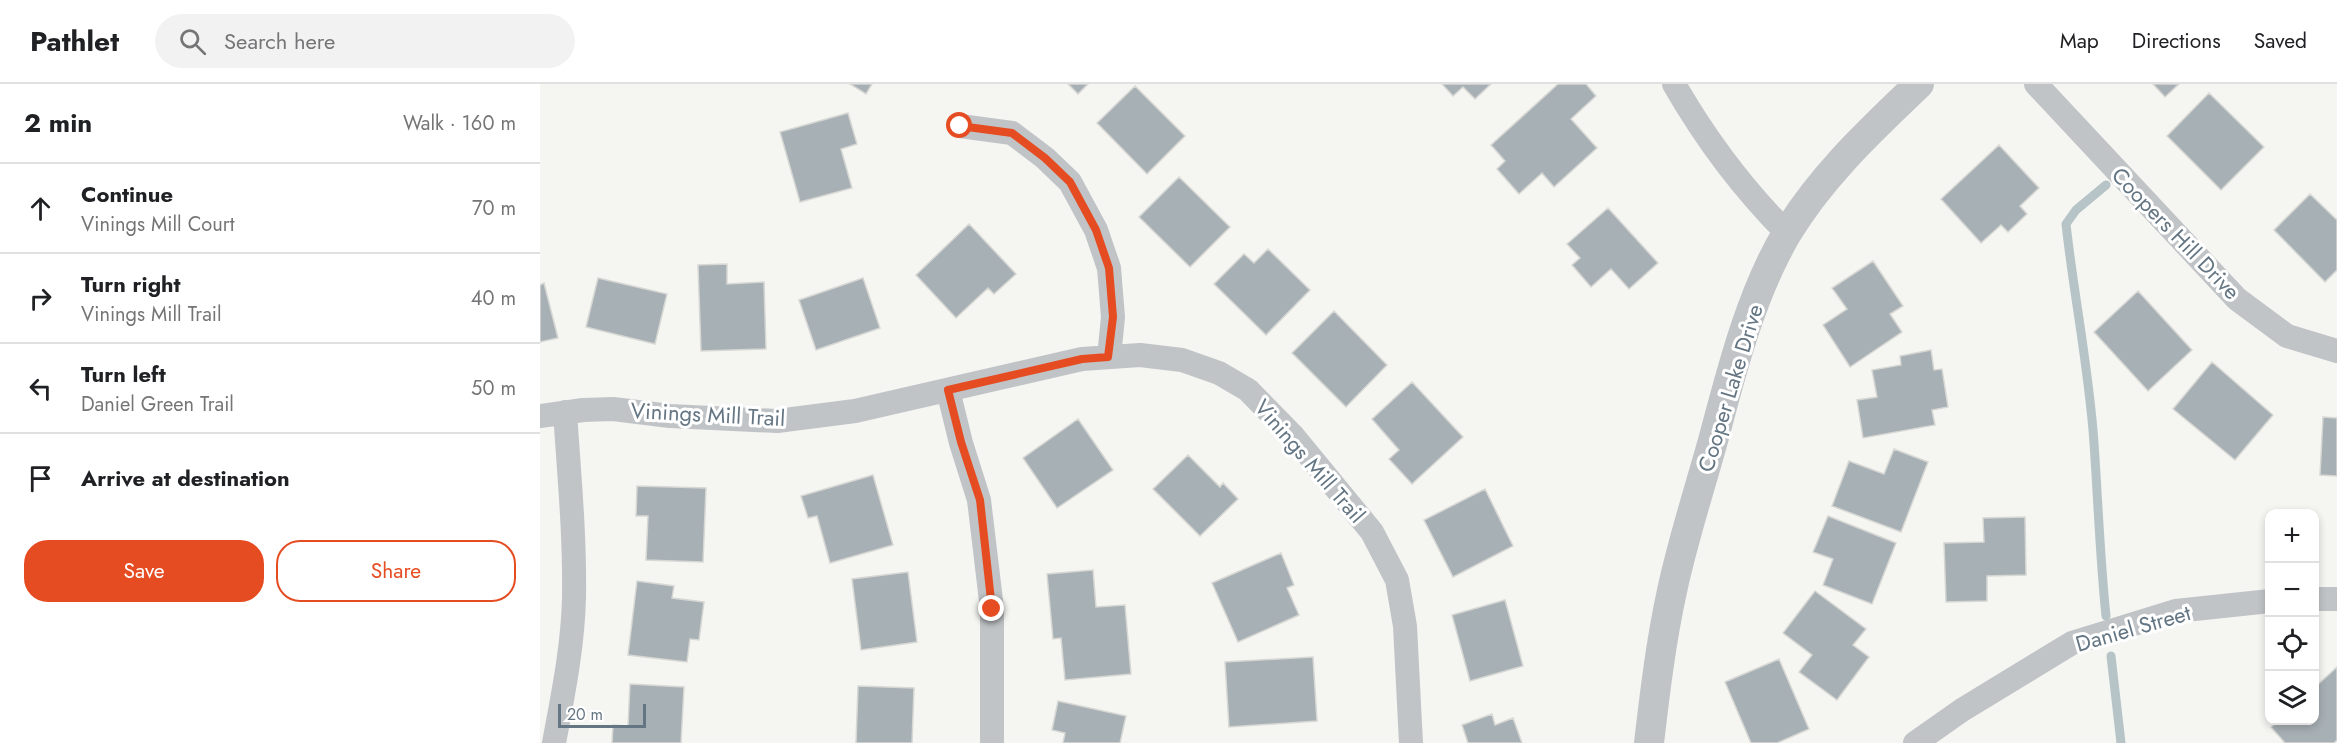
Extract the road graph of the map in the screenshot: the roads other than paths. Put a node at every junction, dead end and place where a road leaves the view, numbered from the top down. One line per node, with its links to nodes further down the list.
1 (1674, 84): 5 (street)
2 (1919, 84): 5 (street, Cooper Lake Drive)
3 (2036, 84): 6 (street, Coopers Hill Drive)
4 (960, 126): 7 (street)
5 (1787, 233): 17 (street, Cooper Lake Drive)
6 (2337, 351)
7 (1108, 357): 8 (street, Vinings Mill Trail); 16 (street, Vinings Mill Trail)
8 (948, 390): 9 (street, Vinings Mill Trail); 15 (street)
9 (565, 412): 10 (street, Vinings Mill Trail); 14 (street)
10 (540, 416)
11 (2319, 599): 12 (street)
12 (2337, 599)
13 (2265, 602): 18 (street, Daniel Street)
14 (554, 743)
15 (992, 743)
16 (1411, 743)
17 (1649, 743)
18 (1916, 743)

